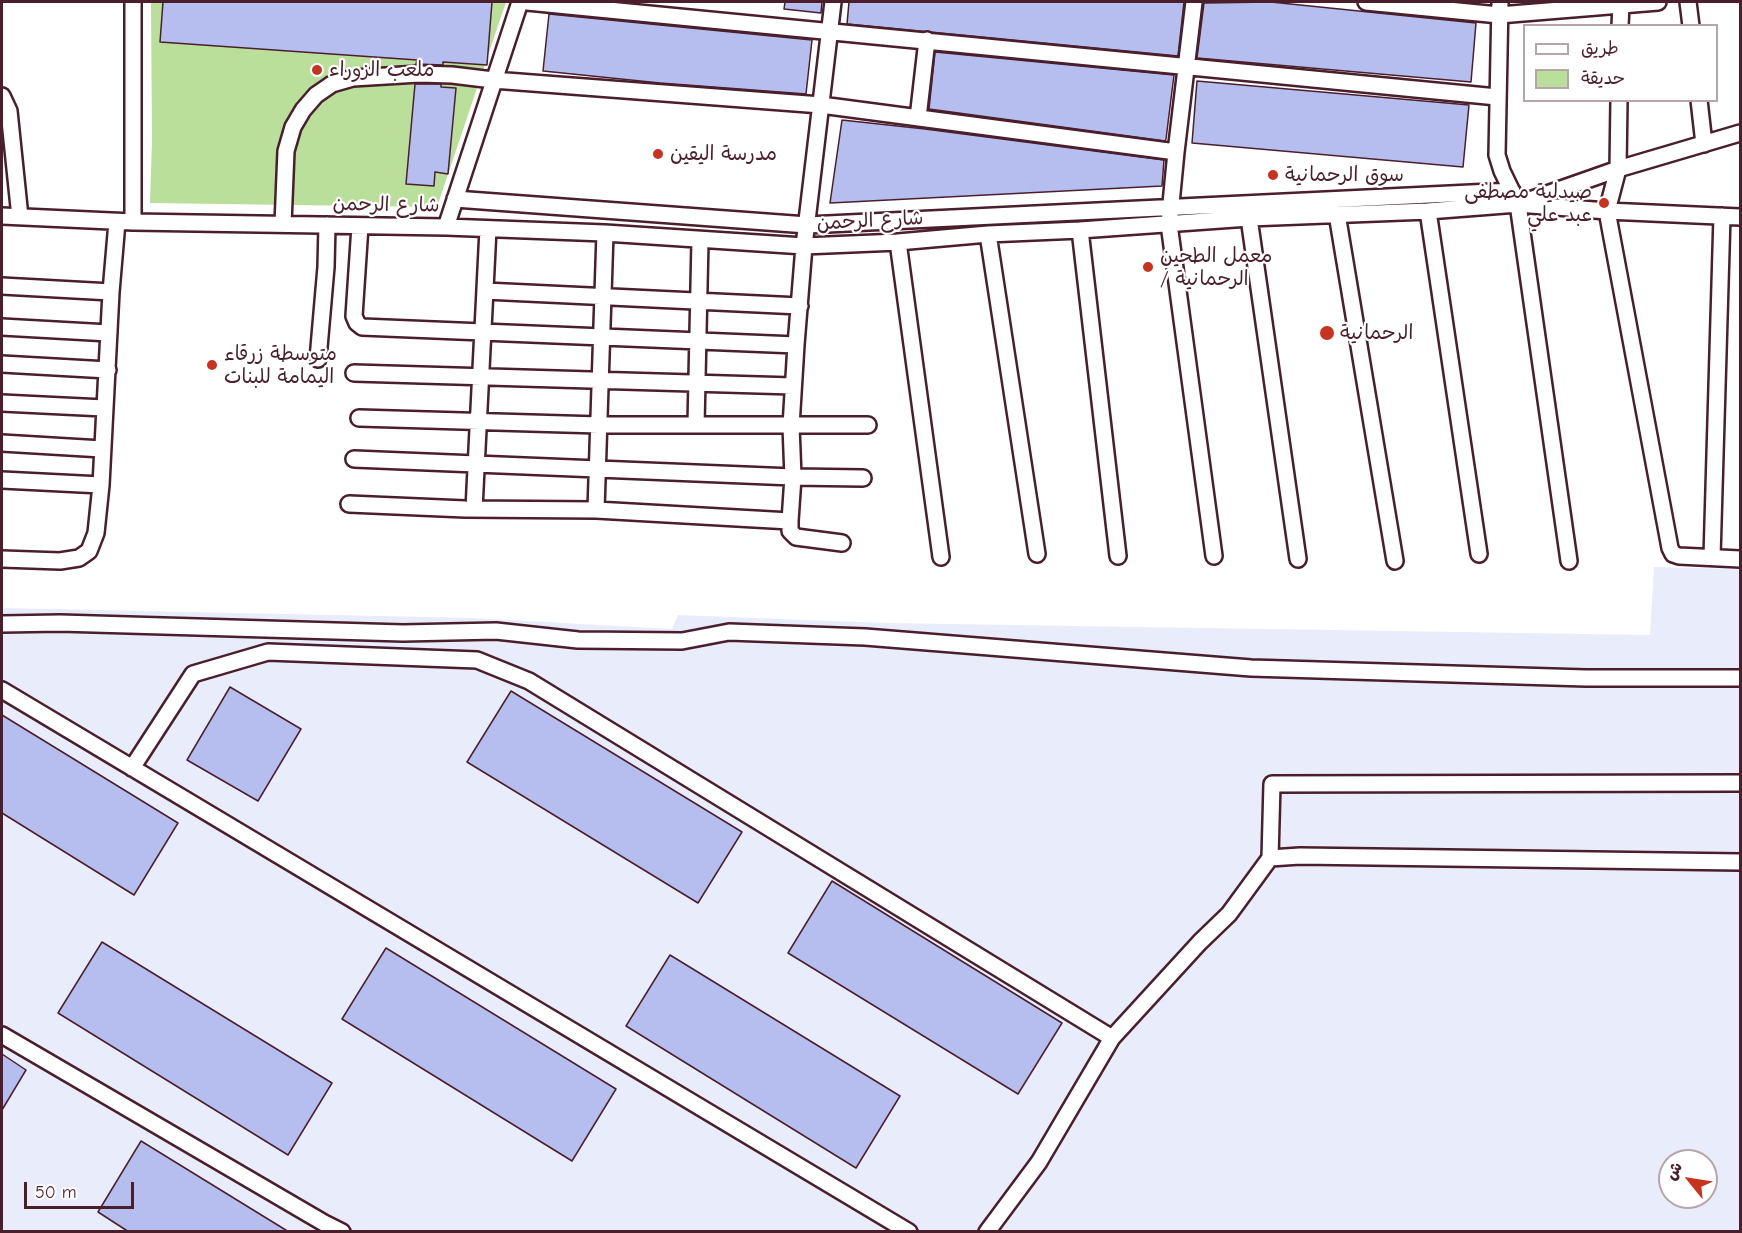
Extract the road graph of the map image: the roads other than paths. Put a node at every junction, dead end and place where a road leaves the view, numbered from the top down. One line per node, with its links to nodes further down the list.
1 (133, 2): 39 (street)
2 (520, 2): 16 (street)
3 (527, 2): 13 (street)
4 (834, 2): 13 (street)
5 (1194, 2): 15 (street)
6 (1366, 2): 10 (street)
7 (1658, 2): 9 (street)
8 (1688, 2): 12 (street)
9 (1621, 4): 10 (street); 11 (street)
10 (1500, 8): 18 (street)
11 (1620, 24)
12 (1691, 24)
13 (830, 31): 14 (street); 21 (street)
14 (927, 40): 15 (street); 22 (street)
15 (1186, 65): 18 (street); 25 (street)
16 (494, 80): 21 (street); 28 (street); 41 (street)
17 (2, 96): 35 (street)
18 (1497, 97): 27 (street)
19 (1619, 102): 26 (street)
20 (1699, 102): 24 (street)
21 (821, 105): 22 (street); 43 (street)
22 (918, 118): 25 (street)
23 (1740, 133): 24 (street)
24 (1704, 144): 26 (street)
25 (1176, 152): 29 (street)
26 (1618, 169): 27 (street); 31 (street)
27 (1515, 198): 29 (street); 30 (street, شارع الرحمن); 31 (street, شارع الرحمن); 105 (street)
28 (455, 199): 43 (street); 45 (street)
29 (1171, 207): 40 (street); 43 (street)
30 (1428, 211): 32 (street, شارع الرحمن); 96 (street)
31 (1607, 211): 34 (street, شارع الرحمن); 99 (street)
32 (1337, 214): 37 (street, شارع الرحمن); 104 (street)
33 (2, 216): 35 (street, شارع الرحمن)
34 (1722, 216): 36 (street, شارع الرحمن); 99 (street)
35 (20, 217): 38 (street, شارع الرحمن)
36 (1740, 217)
37 (1249, 218): 40 (street, شارع الرحمن); 102 (street)
38 (117, 222): 39 (street, شارع الرحمن); 55 (street)
39 (133, 222): 41 (street, شارع الرحمن)
40 (1169, 224): 47 (street, شارع الرحمن); 98 (street)
41 (284, 225): 42 (street, شارع الرحمن)
42 (327, 225): 44 (street, شارع الرحمن); 65 (street)
43 (807, 225): 52 (street)
44 (360, 226): 45 (street, شارع الرحمن); 61 (street)
45 (446, 227): 46 (street, شارع الرحمن)
46 (488, 230): 48 (street, شارع الرحمن); 54 (street)
47 (1080, 230): 49 (street, شارع الرحمن); 97 (street)
48 (605, 233): 50 (street, شارع الرحمن); 56 (street)
49 (988, 234): 51 (street, شارع الرحمن); 95 (street)
50 (700, 240): 52 (street, شارع الرحمن); 57 (street)
51 (898, 242): 52 (street, شارع الرحمن); 100 (street)
52 (804, 246): 58 (street)
53 (2, 286): 55 (street)
54 (485, 291): 56 (street); 61 (street)
55 (111, 292): 60 (street)
56 (603, 297): 57 (street); 62 (street)
57 (699, 301): 58 (street); 63 (street)
58 (800, 306): 64 (street)
59 (2, 327): 60 (street)
60 (109, 333): 67 (street)
61 (483, 333): 62 (street); 69 (street)
62 (602, 338): 63 (street); 70 (street)
63 (699, 342): 64 (street); 71 (street)
64 (796, 345): 72 (street)
65 (318, 359)
66 (2, 364): 67 (street)
67 (108, 370): 74 (street)
68 (354, 373): 69 (street)
69 (481, 377): 70 (street); 76 (street)
70 (600, 381): 71 (street); 77 (street)
71 (698, 384): 72 (street); 78 (street)
72 (793, 386): 80 (street)
73 (2, 403): 74 (street)
74 (105, 408): 82 (street)
75 (359, 418): 76 (street)
76 (478, 421): 77 (street); 84 (street)
77 (599, 424): 78 (street); 85 (street)
78 (696, 425): 80 (street)
79 (868, 425): 80 (street)
80 (791, 426): 86 (street)
81 (2, 444): 82 (street)
82 (102, 449): 89 (street)
83 (354, 459): 84 (street)
84 (476, 464): 85 (street); 91 (street)
85 (597, 468): 86 (street); 92 (street)
86 (793, 477): 87 (street); 93 (street)
87 (862, 478)
88 (2, 480): 89 (street)
89 (101, 485): 101 (street)
90 (349, 504): 91 (street)
91 (474, 509): 92 (street)
92 (596, 510): 93 (street)
93 (790, 521): 94 (street)
94 (842, 543)
95 (1037, 554)
96 (1479, 555)
97 (1118, 556)
98 (1214, 556)
99 (1712, 557): 103 (street)
100 (941, 558)
101 (2, 559)
102 (1298, 559)
103 (1740, 559)
104 (1395, 561)
105 (1569, 561)
106 (2, 624): 107 (street)
107 (1740, 678)
108 (2, 690): 109 (street)
109 (132, 768): 114 (street); 116 (street)
110 (1740, 783): 111 (street)
111 (1270, 858): 112 (street); 114 (street)
112 (1740, 862)
113 (2, 1035): 115 (street)
114 (1112, 1038): 117 (street)
115 (342, 1232)
116 (909, 1232)
117 (987, 1232)

